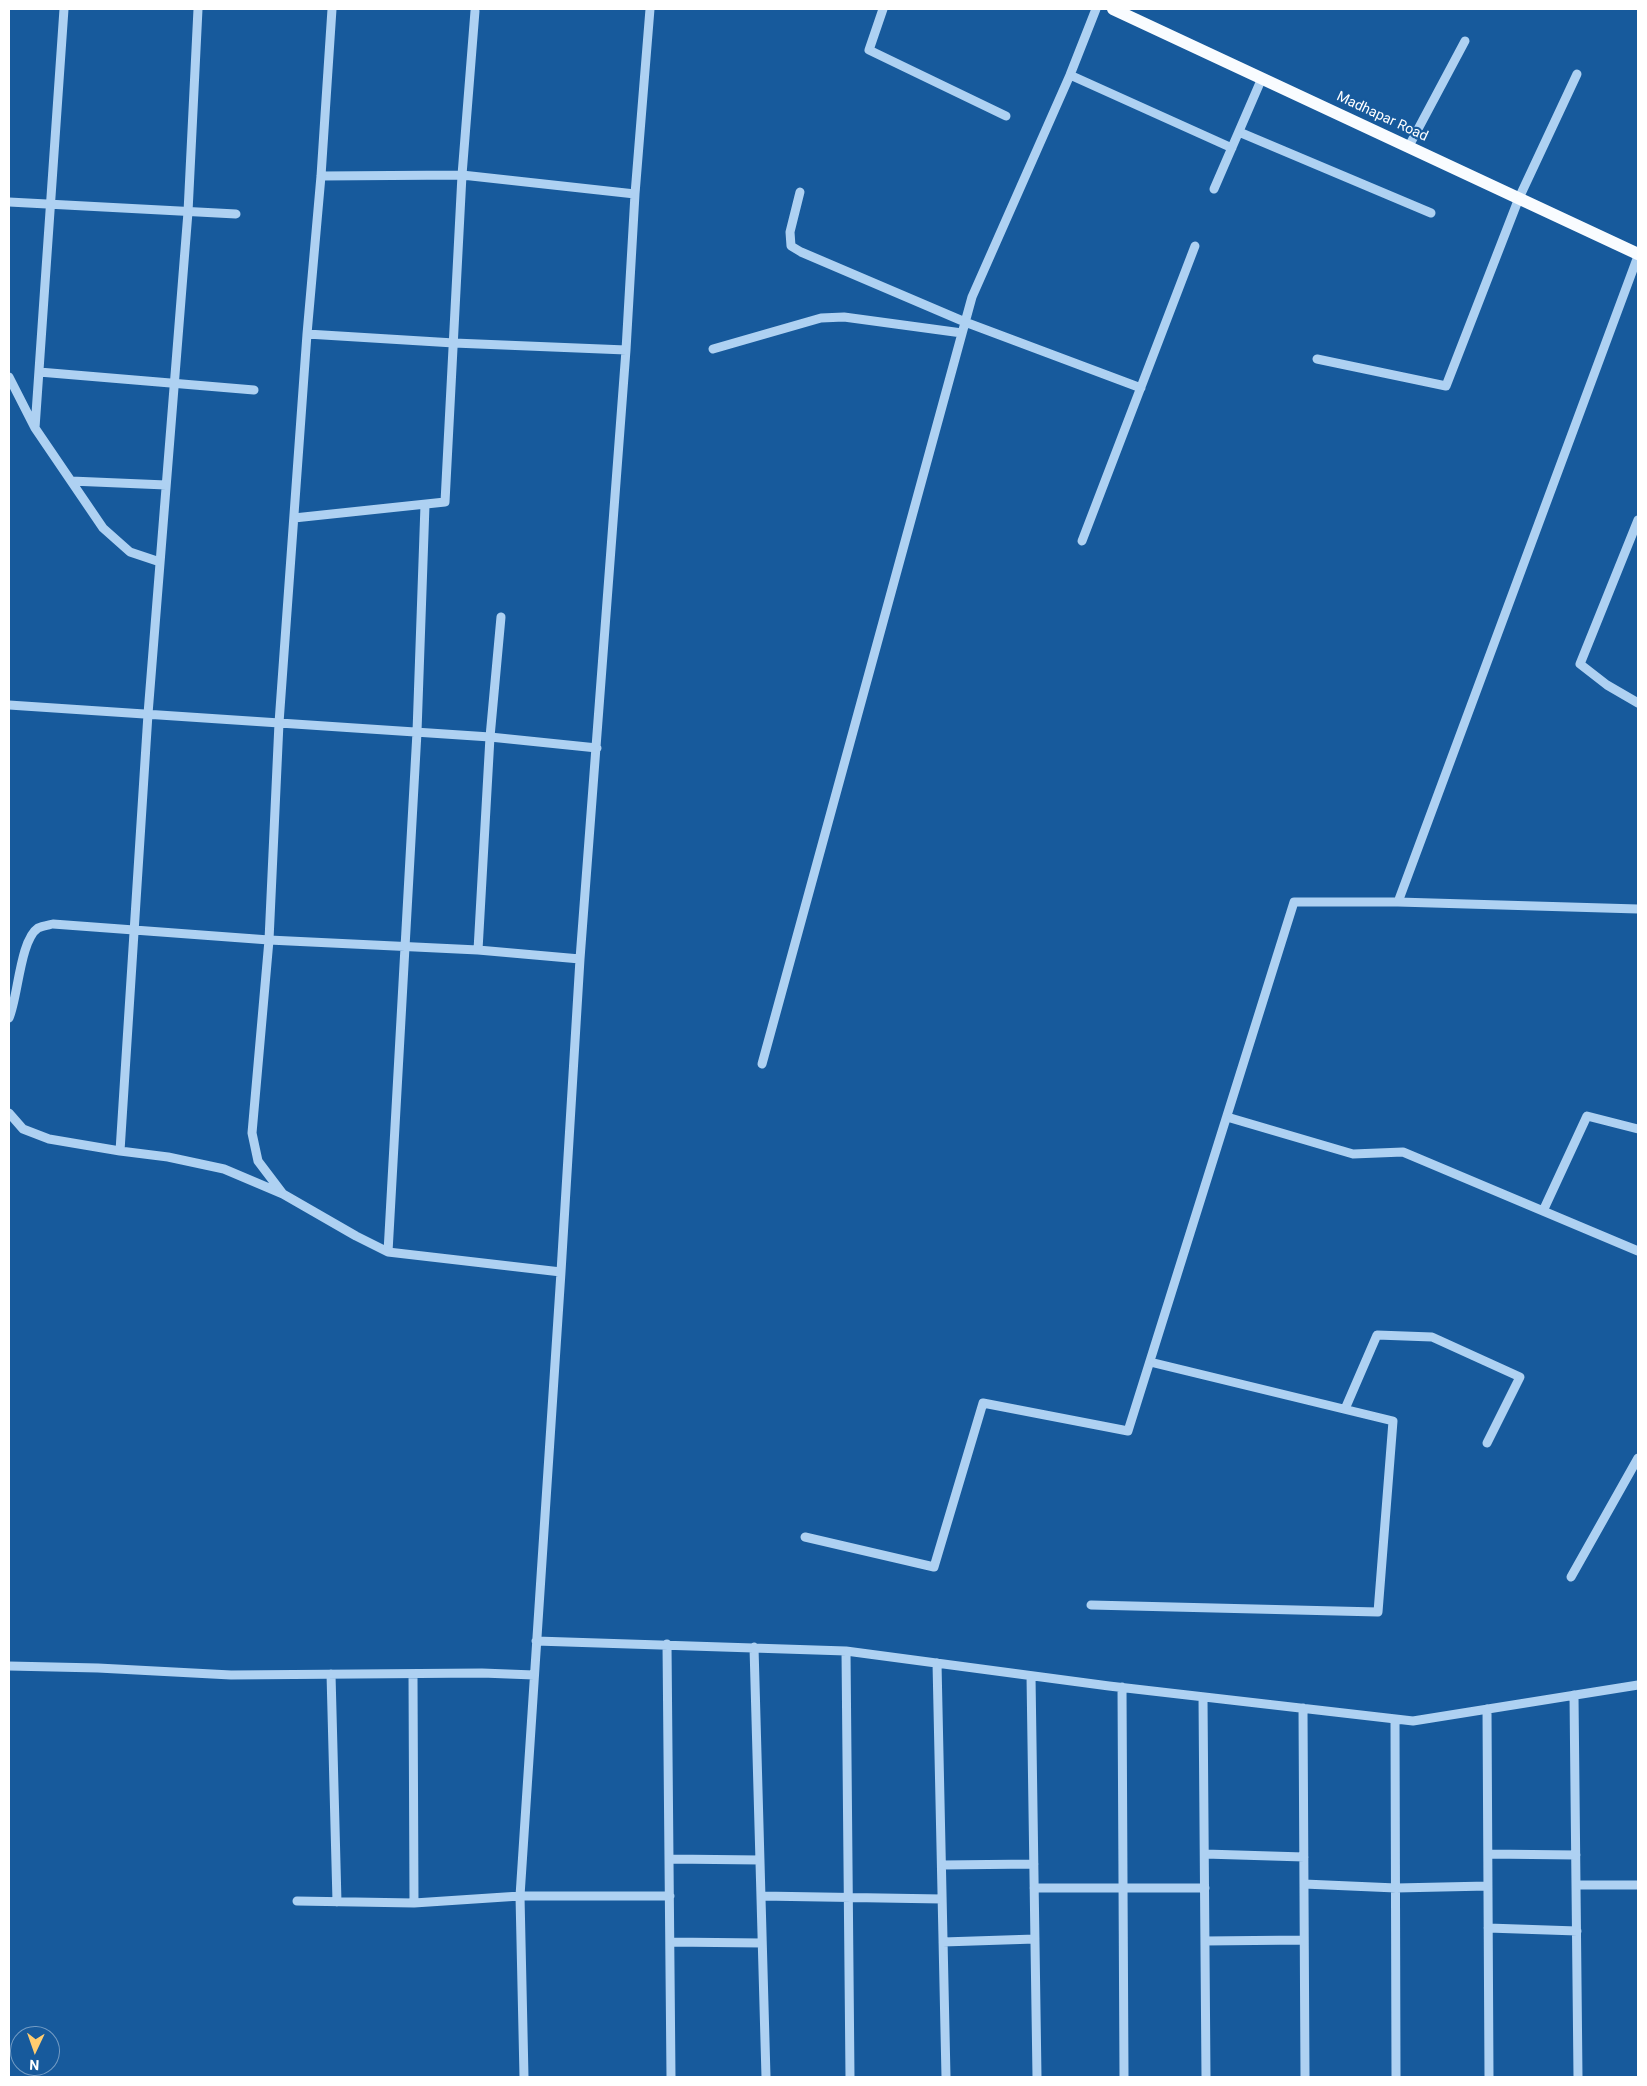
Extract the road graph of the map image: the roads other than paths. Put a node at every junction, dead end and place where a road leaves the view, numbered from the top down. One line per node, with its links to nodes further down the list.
1 (64, 9): 24 (street)
2 (198, 9): 25 (street)
3 (332, 9): 18 (street)
4 (650, 9): 21 (street)
5 (883, 9): 13 (street)
6 (1096, 9): 11 (street)
7 (1113, 9): 12 (main road, Madhapar Road)
8 (475, 11): 17 (street)
9 (1465, 41): 15 (street)
10 (1577, 74): 22 (street)
11 (1070, 75): 16 (street); 30 (street)
12 (1262, 78): 14 (street); 15 (main road, Madhapar Road)
13 (1006, 116)
14 (1239, 132): 16 (street); 26 (street)
15 (1408, 146): 22 (main road, Madhapar Road)
16 (1232, 148): 19 (street)
17 (462, 175): 18 (street); 21 (street); 33 (street)
18 (321, 176): 32 (street)
19 (1214, 189)
20 (800, 192): 30 (street)
21 (635, 194): 35 (street)
22 (1519, 198): 29 (main road, Madhapar Road); 36 (street)
23 (9, 202): 24 (street)
24 (50, 206): 25 (street); 37 (street)
25 (188, 212): 27 (street); 39 (street)
26 (1431, 212)
27 (236, 214)
28 (1195, 246): 40 (street)
29 (1638, 255): 58 (street)
30 (965, 322): 31 (street); 40 (street)
31 (962, 332): 34 (street); 66 (street)
32 (307, 334): 33 (street); 46 (street)
33 (454, 343): 35 (street); 45 (street)
34 (713, 349)
35 (626, 350): 57 (street)
36 (1316, 359)
37 (39, 372): 39 (street); 42 (street)
38 (9, 377): 42 (street)
39 (174, 385): 41 (street); 44 (street)
40 (1141, 388): 48 (street)
41 (254, 390)
42 (35, 428): 43 (street)
43 (71, 481): 44 (street); 49 (street)
44 (166, 485): 49 (street)
45 (424, 505): 46 (street); 55 (street)
46 (294, 518): 54 (street)
47 (1638, 520): 51 (street)
48 (1082, 541)
49 (160, 562): 53 (street)
50 (501, 617): 56 (street)
51 (1638, 703)
52 (9, 705): 53 (street)
53 (148, 714): 54 (street); 60 (street)
54 (279, 723): 55 (street); 61 (street)
55 (417, 732): 56 (street); 62 (street)
56 (490, 737): 57 (street); 63 (street)
57 (597, 748): 64 (street)
58 (1398, 902): 59 (street); 68 (street)
59 (1638, 909)
60 (134, 931): 61 (street); 65 (street); 70 (street)
61 (269, 940): 62 (street); 71 (street)
62 (404, 946): 63 (street); 74 (street)
63 (478, 950): 64 (street)
64 (580, 958): 75 (street)
65 (9, 1018)
66 (762, 1064)
67 (9, 1113): 70 (street)
68 (1227, 1117): 72 (street); 76 (street)
69 (1638, 1129): 72 (street)
70 (120, 1151): 71 (street)
71 (283, 1194): 74 (street)
72 (1543, 1211): 73 (street)
73 (1638, 1251)
74 (388, 1252): 75 (street)
75 (561, 1272): 83 (street)
76 (1150, 1362): 77 (street); 80 (street)
77 (1345, 1409): 78 (street); 82 (street)
78 (1487, 1443)
79 (1638, 1458): 81 (street)
80 (805, 1537)
81 (1571, 1577)
82 (1091, 1605)
83 (536, 1641): 84 (street); 91 (street)
84 (667, 1644): 85 (street); 104 (street)
85 (754, 1647): 86 (street); 105 (street)
86 (846, 1651): 87 (street); 119 (street)
87 (937, 1663): 92 (street); 107 (street)
88 (9, 1666): 89 (street)
89 (331, 1674): 90 (street); 122 (street)
90 (413, 1674): 91 (street); 123 (street)
91 (534, 1675): 116 (street)
92 (1031, 1676): 94 (street); 106 (street)
93 (1638, 1685): 95 (street)
94 (1122, 1687): 96 (street); 115 (street)
95 (1574, 1695): 98 (street); 102 (street)
96 (1203, 1697): 97 (street); 100 (street)
97 (1302, 1708): 99 (street); 103 (street)
98 (1487, 1709): 99 (street); 101 (street)
99 (1395, 1719): 114 (street)
100 (1205, 1854): 103 (street); 113 (street)
101 (1488, 1854): 102 (street); 110 (street)
102 (1576, 1855): 111 (street)
103 (1304, 1857): 108 (street)
104 (670, 1859): 105 (street); 117 (street)
105 (760, 1860): 118 (street)
106 (1034, 1864): 107 (street); 112 (street)
107 (942, 1865): 120 (street)
108 (1304, 1884): 114 (street); 127 (street)
109 (1638, 1885): 111 (street)
110 (1488, 1886): 114 (street); 124 (street)
111 (1576, 1886): 125 (street)
112 (1034, 1888): 115 (street); 126 (street)
113 (1205, 1888): 115 (street); 128 (street)
114 (1396, 1888): 141 (street)
115 (1123, 1889): 138 (street)
116 (520, 1896): 117 (street); 123 (street); 132 (street)
117 (670, 1896): 129 (street)
118 (761, 1896): 119 (street); 131 (street)
119 (849, 1898): 120 (street); 135 (street)
120 (942, 1899): 130 (street)
121 (297, 1901): 122 (street)
122 (337, 1902): 123 (street)
123 (414, 1903)
124 (1488, 1928): 125 (street); 142 (street)
125 (1577, 1931): 143 (street)
126 (1035, 1939): 130 (street); 137 (street)
127 (1304, 1940): 128 (street); 140 (street)
128 (1205, 1941): 139 (street)
129 (670, 1942): 131 (street); 133 (street)
130 (943, 1942): 136 (street)
131 (762, 1944): 134 (street)
132 (524, 2077)
133 (672, 2077)
134 (766, 2077)
135 (850, 2077)
136 (946, 2077)
137 (1037, 2077)
138 (1124, 2077)
139 (1206, 2077)
140 (1305, 2077)
141 (1396, 2077)
142 (1489, 2077)
143 (1578, 2077)

